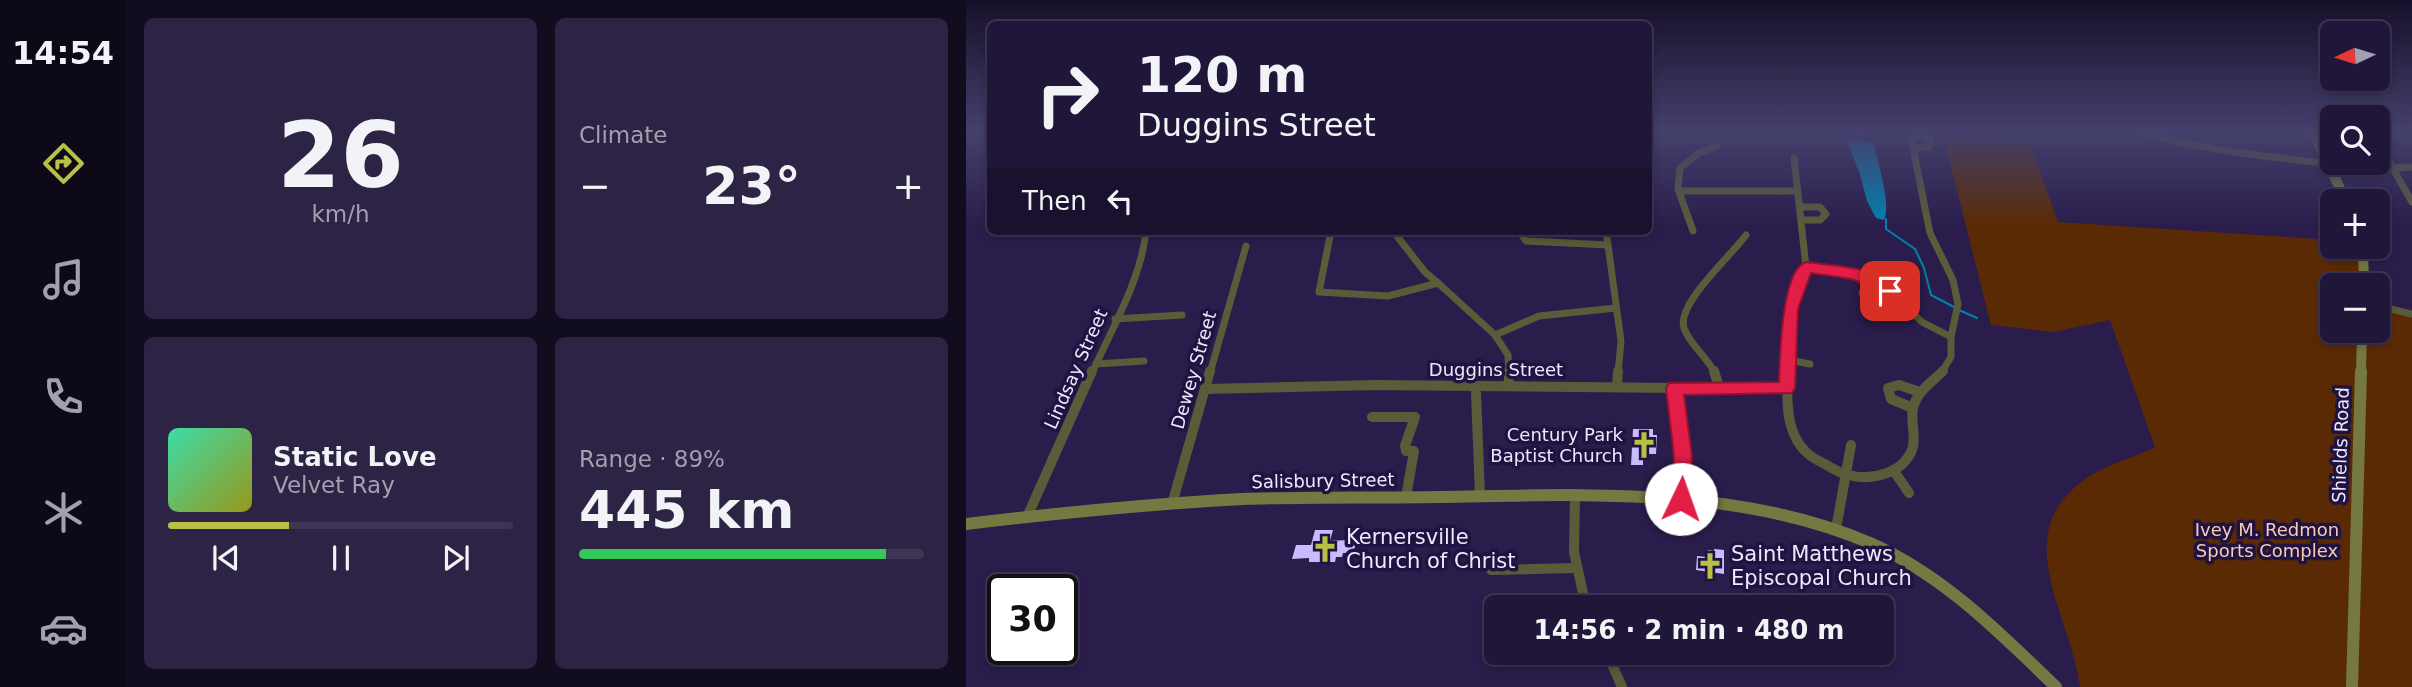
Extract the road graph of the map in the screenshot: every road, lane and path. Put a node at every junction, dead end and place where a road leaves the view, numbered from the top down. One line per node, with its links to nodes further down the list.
1 (1682, 162): 7 (street)
2 (1794, 162): 8 (street)
3 (1916, 162): 31 (street)
4 (2390, 164): 6 (street)
5 (2412, 167): 6 (street)
6 (2392, 168): 9 (street)
7 (1680, 191): 8 (street); 12 (street)
8 (1797, 191): 10 (street)
9 (2412, 202)
10 (1801, 207): 11 (street); 11 (street)
11 (1802, 220): 21 (street)
12 (1693, 232)
13 (1146, 235): 29 (street, Lindsay Street)
14 (1330, 235): 23 (street)
15 (1397, 235): 23 (street)
16 (1522, 235): 19 (street)
17 (1607, 235): 19 (street)
18 (1746, 235): 39 (street)
19 (1608, 245): 25 (street)
20 (1246, 246): 42 (street, Dewey Street)
21 (1806, 267): 22 (street); 33 (street)
22 (1872, 280): 24 (street); 24 (street)
23 (1438, 284): 30 (street)
24 (1890, 291): 31 (street)
25 (1616, 308): 30 (street); 38 (street)
26 (2390, 309): 27 (street)
27 (2412, 314)
28 (1182, 315): 29 (street)
29 (1115, 319): 35 (street, Lindsay Street)
30 (1495, 335): 37 (street)
31 (1951, 337): 44 (street)
32 (2362, 343): 65 (main road, Shields Road)
33 (1788, 360): 36 (street); 41 (street)
34 (1144, 361): 35 (street)
35 (1096, 364): 56 (street, Lindsay Street)
36 (1810, 364)
37 (1509, 386): 38 (street, Duggins Street); 42 (street, Duggins Street)
38 (1617, 387): 40 (street, Duggins Street)
39 (1719, 387): 40 (street, Duggins Street); 41 (street, Duggins Street)
40 (1674, 388): 54 (street)
41 (1787, 388): 49 (street)
42 (1206, 389): 55 (street, Dewey Street)
43 (1476, 393): 52 (street)
44 (1920, 393): 45 (street); 45 (street)
45 (1913, 408): 48 (street)
46 (1372, 417): 53 (street)
47 (1851, 445): 49 (street)
48 (1894, 471): 49 (street); 50 (street)
49 (1847, 475): 58 (street)
50 (1909, 494)
51 (1575, 495): 52 (main road, Salisbury Street); 54 (main road, Salisbury Street); 59 (street)
52 (1480, 496): 53 (main road, Salisbury Street)
53 (1406, 497): 55 (main road, Salisbury Street)
54 (1681, 499): 58 (main road, Salisbury Street)
55 (1172, 504): 56 (main road, Salisbury Street)
56 (1027, 517): 57 (main road, Salisbury Street)
57 (966, 524)
58 (1836, 529): 64 (main road, Salisbury Street)
59 (1574, 568): 60 (street); 61 (street)
60 (1491, 570)
61 (1582, 595)
62 (1612, 665): 63 (street)
63 (1622, 687)
64 (2056, 687)
65 (2352, 687)

